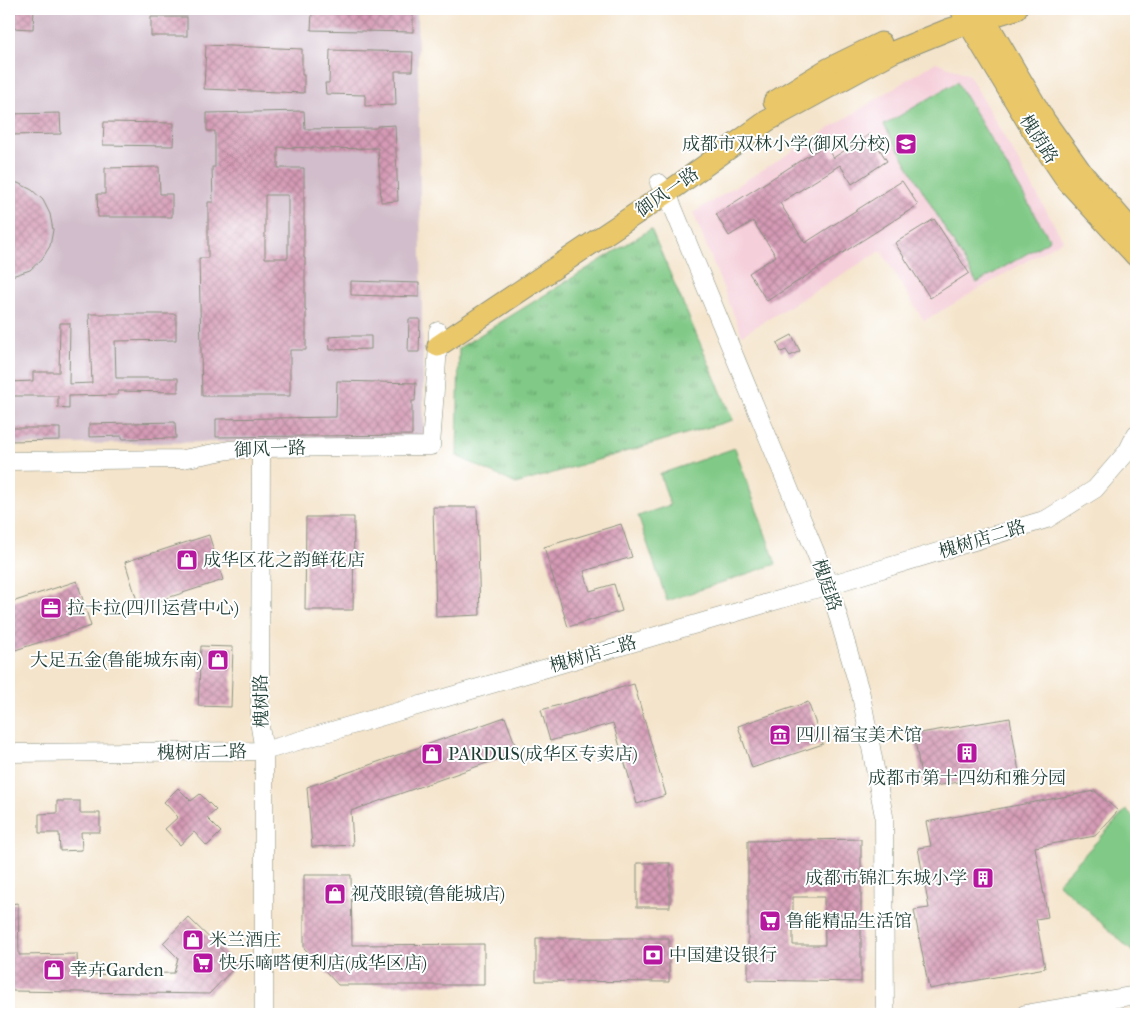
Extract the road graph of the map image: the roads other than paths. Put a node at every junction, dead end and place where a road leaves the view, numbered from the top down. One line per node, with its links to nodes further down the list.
1 (1016, 9): 2 (main road, 御风一路)
2 (970, 13): 3 (main road, 御风一路); 4 (main road, 槐荫路); 5 (main road, 槐荫路)
3 (663, 188): 6 (main road, 御风一路); 10 (street, 槐庭路)
4 (1136, 236)
5 (1136, 256)
6 (438, 339): 8 (street, 御风一路)
7 (1136, 434): 10 (street, 槐树店二路)
8 (262, 448): 9 (street, 御风一路); 11 (street, 槐树路)
9 (9, 461)
10 (829, 585): 11 (street, 槐树店二路); 15 (street, 槐庭路)
11 (264, 751): 12 (street, 槐树店二路); 14 (street, 槐树路)
12 (9, 753)
13 (1136, 995): 16 (street)
14 (264, 1014)
15 (886, 1014)
16 (1025, 1014)

